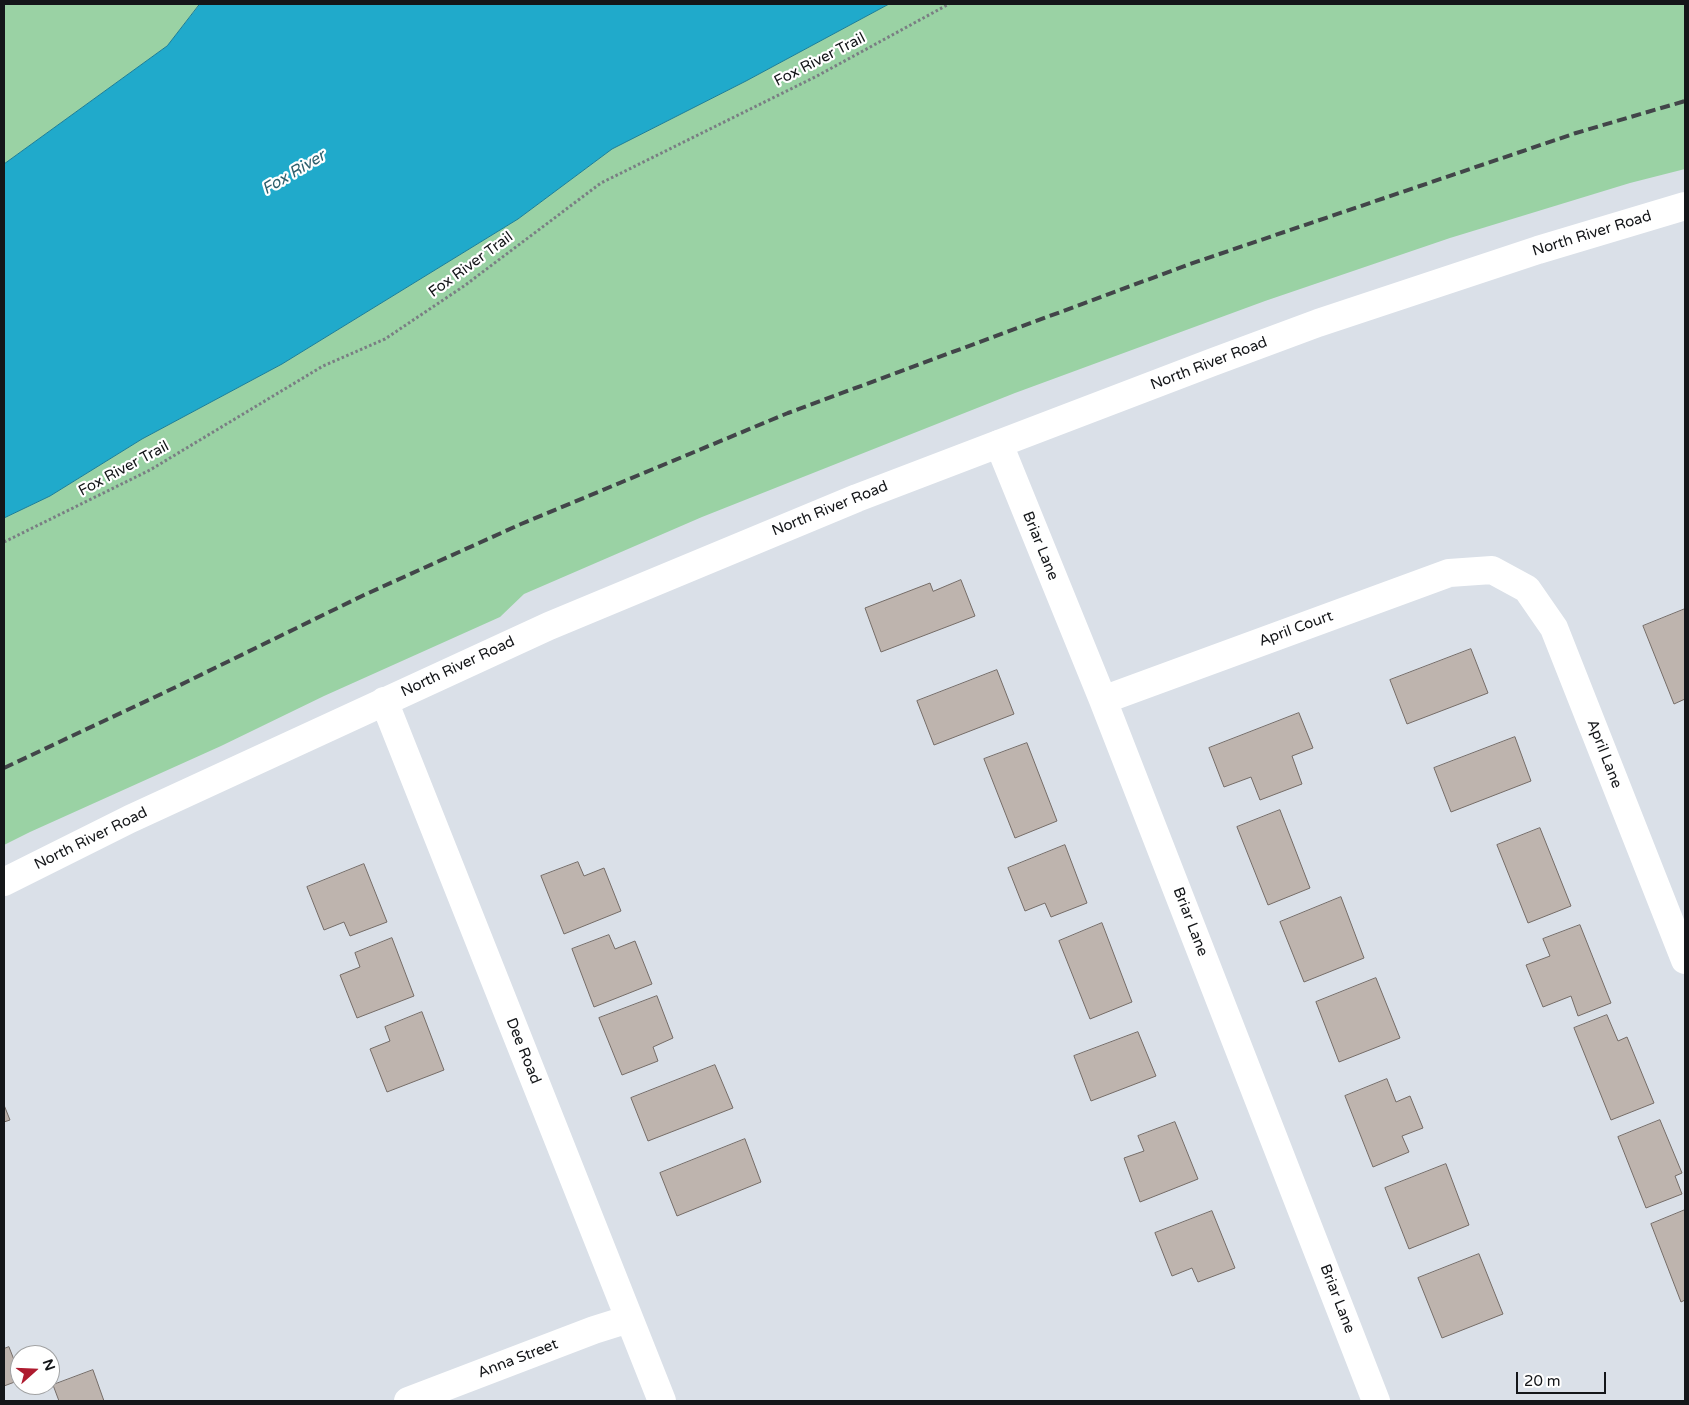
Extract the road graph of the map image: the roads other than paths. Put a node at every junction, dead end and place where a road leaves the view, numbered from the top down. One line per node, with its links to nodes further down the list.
1 (1685, 206): 2 (street, North River Road)
2 (999, 444): 4 (street, Briar Lane); 5 (street, North River Road)
3 (1492, 570): 4 (street, April Court); 7 (street, April Lane)
4 (1103, 700): 11 (street, Briar Lane)
5 (384, 701): 6 (street, North River Road); 8 (street, Dee Road)
6 (4, 882)
7 (1685, 960)
8 (629, 1319): 9 (street, Anna Street); 10 (street, Dee Road)
9 (408, 1401)
10 (662, 1401)
11 (1376, 1401)

